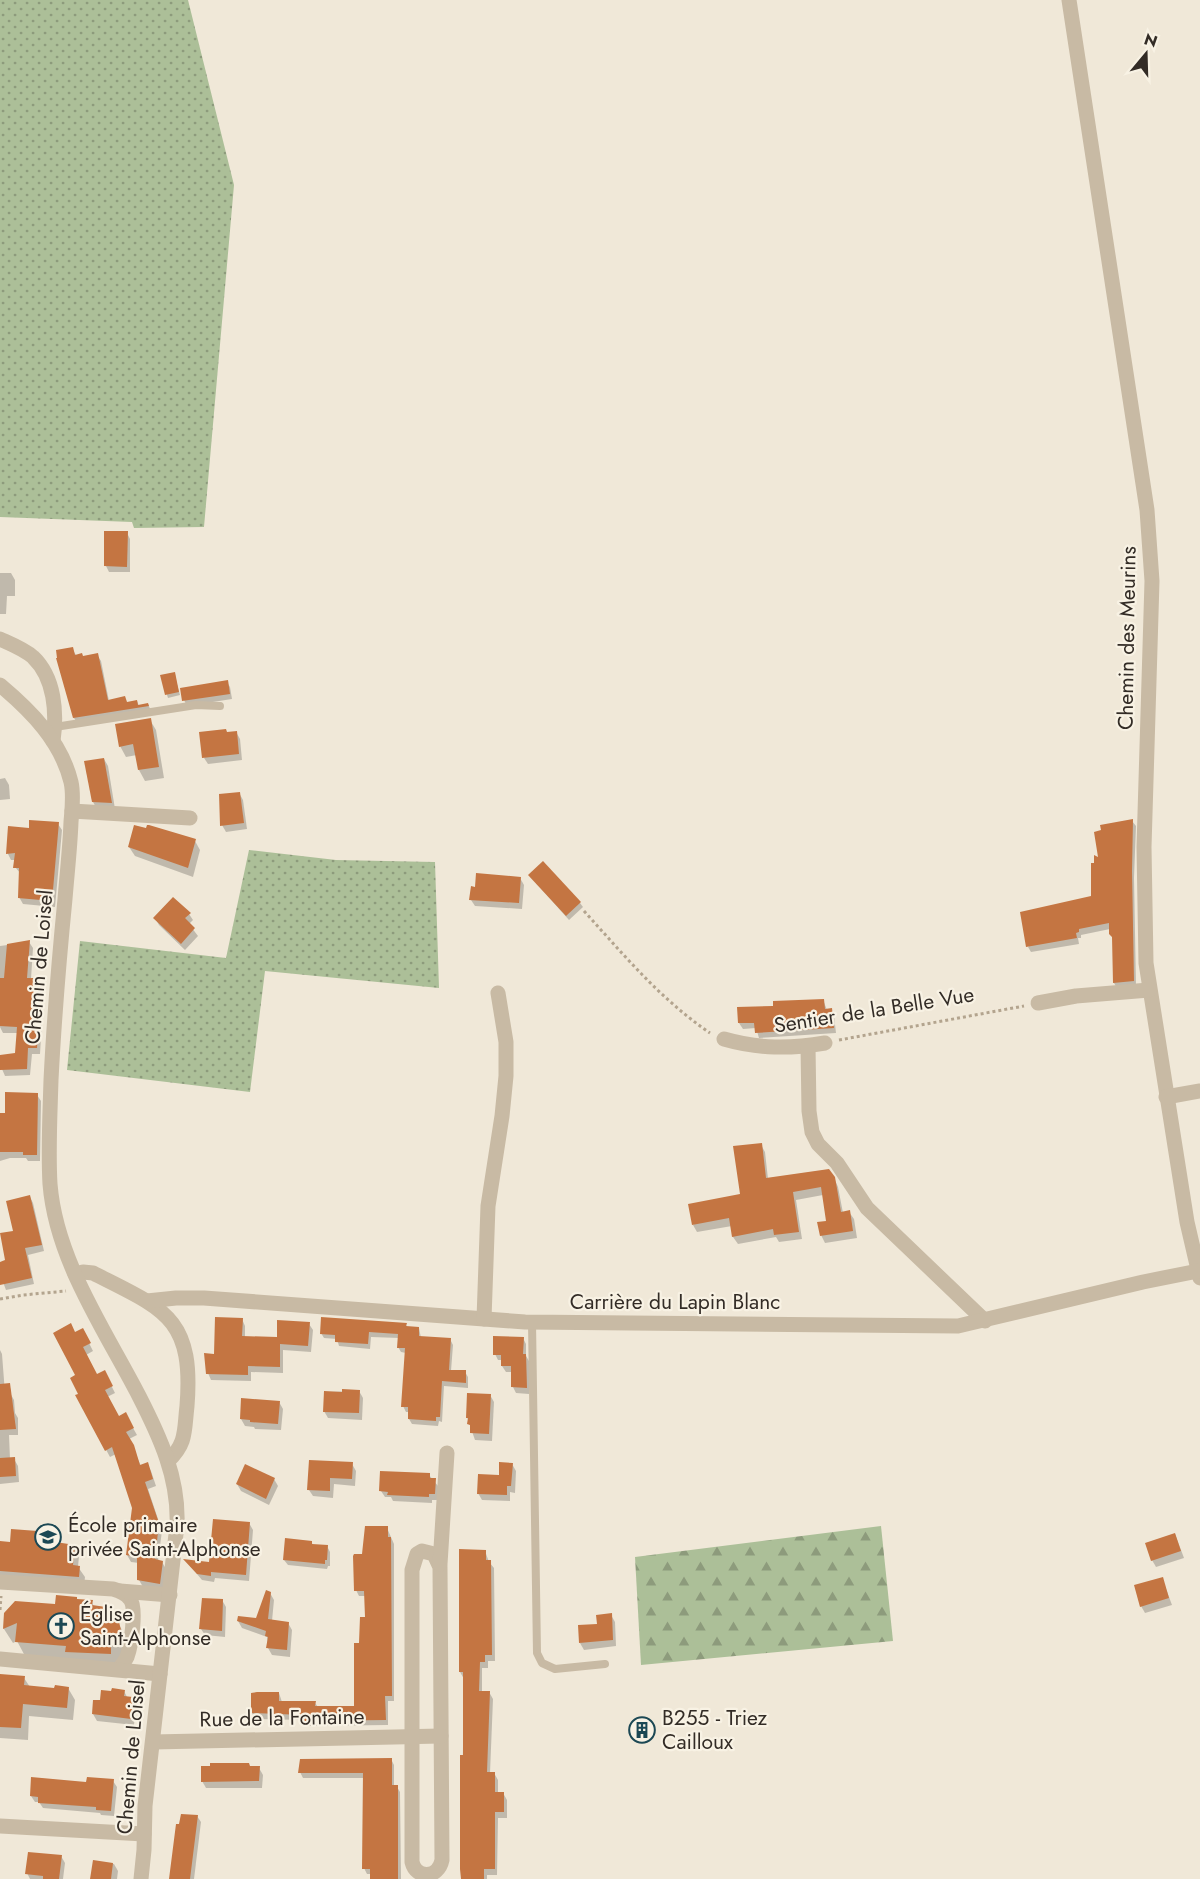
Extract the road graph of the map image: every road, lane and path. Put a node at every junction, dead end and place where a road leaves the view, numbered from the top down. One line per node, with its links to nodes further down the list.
1 (1069, 0): 9 (street, Chemin des Meurins)
2 (0, 639): 5 (street)
3 (0, 685): 5 (street, Chemin de Loisel)
4 (220, 706): 5 (lane)
5 (54, 734): 6 (street, Chemin de Loisel)
6 (72, 811): 7 (street); 17 (street, Chemin de Loisel)
7 (190, 818)
8 (584, 911): 12 (path)
9 (1149, 990): 11 (street); 16 (street, Chemin des Meurins)
10 (498, 993): 22 (street)
11 (1038, 1003): 13 (path, Sentier de la Belle Vue)
12 (724, 1039): 14 (street, Sentier de la Belle Vue)
13 (825, 1043): 14 (street, Sentier de la Belle Vue)
14 (808, 1046): 23 (street)
15 (1200, 1091): 16 (street)
16 (1166, 1096): 18 (street, Chemin des Meurins)
17 (75, 1274): 19 (street, Chemin de Loisel); 21 (street)
18 (1199, 1274): 23 (street, Carrière du Lapin Blanc)
19 (83, 1289): 20 (path); 26 (street, Chemin de Loisel)
20 (0, 1299)
21 (147, 1301): 22 (street, Carrière du Lapin Blanc); 26 (street)
22 (484, 1319): 24 (street, Carrière du Lapin Blanc)
23 (985, 1321): 24 (street, Carrière du Lapin Blanc)
24 (532, 1322): 32 (lane)
25 (447, 1454): 27 (street)
26 (168, 1461): 30 (street, Chemin de Loisel)
27 (440, 1567): 35 (street); 36 (street)
28 (0, 1582): 29 (street)
29 (120, 1591): 30 (street); 33 (street)
30 (170, 1595): 34 (street, Chemin de Loisel)
31 (0, 1659): 33 (street)
32 (605, 1664)
33 (119, 1669): 34 (street)
34 (160, 1674): 37 (street, Chemin de Loisel)
35 (441, 1736): 36 (street, Rue de la Fontaine); 36 (street)
36 (412, 1737): 37 (street, Rue de la Fontaine)
37 (153, 1742): 39 (street, Chemin de Loisel)
38 (0, 1826): 39 (street)
39 (144, 1834): 40 (street, Chemin de Loisel)
40 (141, 1879)

